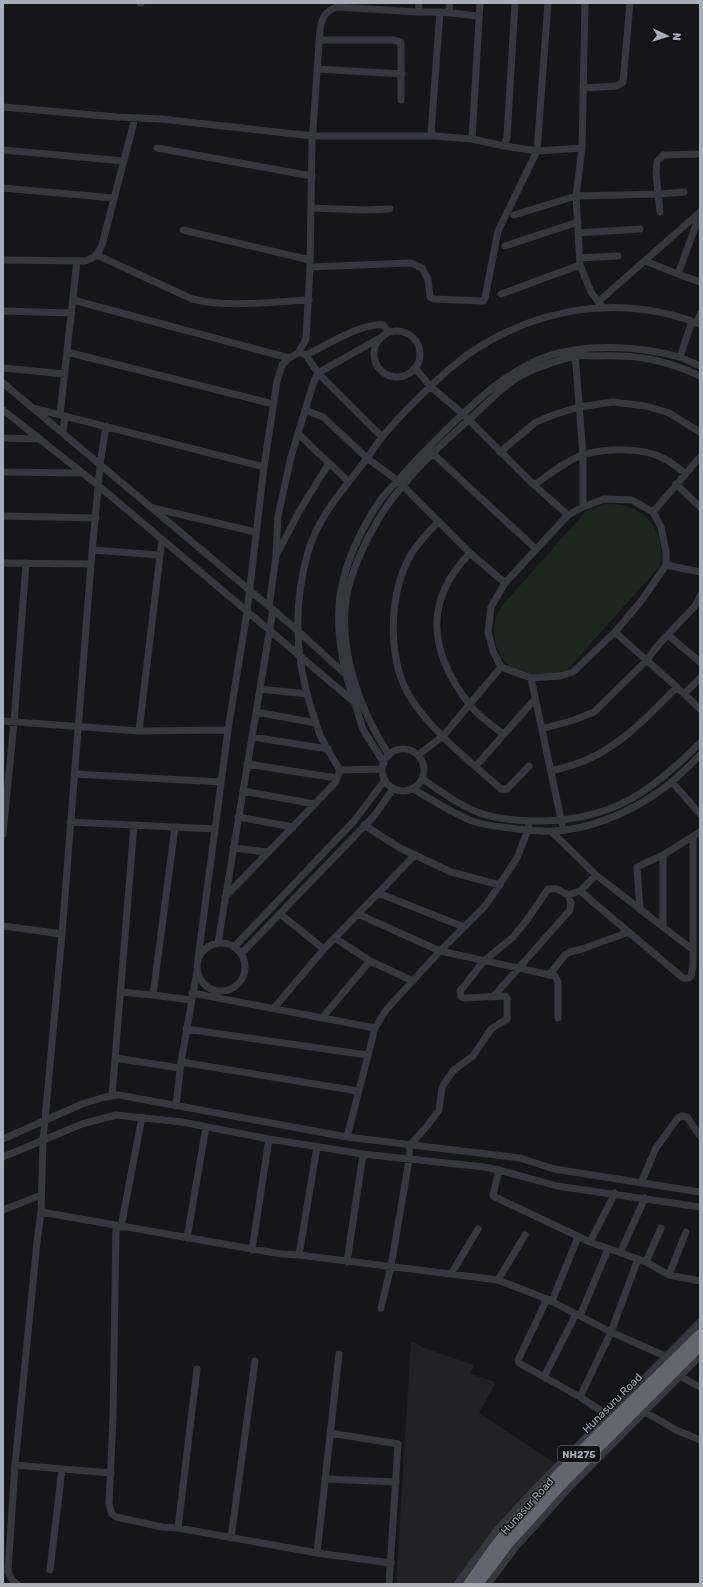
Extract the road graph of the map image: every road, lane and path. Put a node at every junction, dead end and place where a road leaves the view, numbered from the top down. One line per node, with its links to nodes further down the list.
1 (419, 3): 10 (street)
2 (450, 3): 12 (street)
3 (480, 3): 13 (street)
4 (515, 3): 24 (street)
5 (548, 3): 28 (street)
6 (585, 3): 17 (street)
7 (630, 3): 17 (street)
8 (338, 5): 9 (street); 14 (street)
9 (365, 6): 10 (street)
10 (418, 12): 11 (street)
11 (440, 12): 12 (street); 22 (street)
12 (449, 13): 13 (street)
13 (479, 16): 23 (street)
14 (319, 40): 15 (street); 16 (street)
15 (317, 69): 16 (street); 21 (street)
16 (402, 74): 18 (street)
17 (583, 88): 26 (street)
18 (401, 100)
19 (3, 107): 20 (street)
20 (135, 118): 21 (street); 30 (street)
21 (313, 136): 22 (street); 31 (street)
22 (435, 136): 23 (street)
23 (472, 139): 24 (street)
24 (504, 146): 28 (street)
25 (157, 148): 31 (street)
26 (582, 148): 28 (street); 35 (street)
27 (3, 150): 30 (street)
28 (537, 151): 53 (street)
29 (700, 154): 34 (street)
30 (124, 161): 36 (street)
31 (312, 176): 37 (street)
32 (3, 188): 36 (street)
33 (684, 192): 34 (street)
34 (659, 194): 35 (street); 39 (street)
35 (576, 196): 41 (street); 42 (street)
36 (114, 198): 47 (street)
37 (311, 208): 38 (street); 53 (street)
38 (390, 209)
39 (660, 212)
40 (700, 213): 51 (street); 54 (street)
41 (514, 215)
42 (578, 222): 45 (street); 46 (street)
43 (640, 229): 45 (street)
44 (183, 230): 53 (street)
45 (578, 234): 52 (street)
46 (504, 246)
47 (97, 255): 50 (street); 58 (street)
48 (618, 256): 52 (street)
49 (3, 260): 50 (street)
50 (77, 261): 57 (street)
51 (645, 261): 54 (street); 59 (street)
52 (580, 262): 56 (street); 59 (street)
53 (310, 263): 58 (street)
54 (678, 274): 55 (street)
55 (700, 282)
56 (501, 294)
57 (73, 300): 62 (street); 71 (street)
58 (309, 300): 69 (street)
59 (598, 302): 60 (street)
60 (603, 308): 64 (street); 79 (street)
61 (3, 310): 62 (street)
62 (72, 313): 67 (street)
63 (700, 314): 64 (street)
64 (696, 322): 70 (street)
65 (389, 332): 66 (street); 69 (street); 74 (street)
66 (378, 339): 74 (street); 76 (street)
67 (67, 352): 75 (street); 80 (street)
68 (575, 353): 70 (street); 77 (street); 81 (street); 85 (street); 87 (street)
69 (302, 354): 71 (street); 76 (street)
70 (680, 357): 72 (street)
71 (289, 358): 80 (street)
72 (700, 366)
73 (3, 368): 75 (street)
74 (415, 368): 79 (street)
75 (65, 374): 86 (street)
76 (318, 374): 84 (street); 92 (street)
77 (700, 376)
78 (3, 383): 82 (street)
79 (431, 387): 85 (street); 92 (street)
80 (273, 404): 102 (street)
81 (579, 407): 89 (street); 96 (street); 97 (street)
82 (33, 408): 86 (street); 90 (street)
83 (3, 410): 94 (street)
84 (305, 410): 91 (street); 99 (street)
85 (463, 414): 87 (street); 95 (street)
86 (63, 415): 88 (street); 90 (street)
87 (468, 420): 95 (street); 96 (street)
88 (106, 426): 101 (street); 102 (street)
89 (700, 432)
90 (63, 433): 101 (street)
91 (298, 433): 100 (street); 125 (street)
92 (382, 437): 99 (street)
93 (3, 438): 94 (street)
94 (40, 439): 104 (street)
95 (430, 451): 107 (street); 121 (street)
96 (500, 452): 109 (street)
97 (582, 455): 105 (street); 109 (street); 111 (street)
98 (700, 457): 105 (street)
99 (367, 458): 106 (street); 107 (street)
100 (329, 463): 106 (street); 125 (street)
101 (100, 465): 110 (street); 112 (street)
102 (264, 467): 119 (street)
103 (3, 472): 104 (street)
104 (82, 473): 110 (street)
105 (685, 473): 108 (street)
106 (348, 481): 138 (street)
107 (400, 483): 118 (street); 145 (street); 148 (street)
108 (676, 484): 113 (street); 114 (street)
109 (534, 485): 115 (street)
110 (99, 486): 117 (street); 120 (street)
111 (583, 507): 114 (street); 115 (street)
112 (152, 508): 119 (street); 132 (street)
113 (700, 508)
114 (653, 512): 129 (street)
115 (568, 515): 121 (street)
116 (3, 516): 117 (street)
117 (96, 518): 122 (street)
118 (438, 522): 123 (street); 167 (street)
119 (256, 532): 132 (street)
120 (162, 539): 124 (street); 136 (street)
121 (536, 549): 131 (street)
122 (92, 550): 124 (street); 128 (street)
123 (470, 553): 131 (street); 155 (street)
124 (160, 555): 165 (street)
125 (276, 556): 134 (street)
126 (3, 563): 127 (street)
127 (26, 563): 128 (street); 160 (street)
128 (91, 564): 162 (street)
129 (666, 565): 130 (street); 139 (street)
130 (700, 572)
131 (505, 583): 144 (street)
132 (249, 590): 134 (street); 136 (street)
133 (700, 596): 135 (street)
134 (271, 608): 137 (street); 138 (street)
135 (697, 608): 140 (street)
136 (247, 612): 137 (street); 164 (street)
137 (270, 630): 141 (street); 150 (street)
138 (297, 630): 141 (street); 145 (street)
139 (615, 632): 142 (street); 146 (street)
140 (668, 635): 142 (street); 143 (street)
141 (299, 654): 152 (street); 154 (street)
142 (646, 661): 149 (street); 163 (street)
143 (700, 662)
144 (501, 667): 146 (street); 155 (street)
145 (344, 673): 148 (street); 154 (street)
146 (531, 678): 153 (street)
147 (700, 678): 151 (street)
148 (356, 683): 157 (street)
149 (677, 687): 151 (street); 179 (street)
150 (260, 688): 152 (street); 158 (street)
151 (685, 693): 156 (street)
152 (307, 694): 161 (street)
153 (535, 699): 163 (street); 166 (street)
154 (354, 701): 157 (street); 175 (street)
155 (469, 705): 166 (street); 167 (street)
156 (700, 709)
157 (364, 710): 171 (street)
158 (256, 712): 161 (street); 168 (street)
159 (3, 721): 160 (street)
160 (14, 722): 162 (street); 204 (street)
161 (316, 723): 170 (street)
162 (78, 727): 165 (street); 180 (street)
163 (542, 729): 179 (street)
164 (228, 730): 165 (street); 184 (street)
165 (139, 731)
166 (503, 734): 176 (street)
167 (443, 736): 172 (street); 176 (street)
168 (252, 738): 170 (street); 174 (street)
169 (700, 743): 193 (street)
170 (328, 749): 178 (street)
171 (389, 754): 172 (street); 175 (street)
172 (418, 755): 182 (street)
173 (700, 755): 185 (street)
174 (247, 764): 181 (street); 188 (street)
175 (383, 766): 178 (street); 183 (street)
176 (476, 766): 177 (street)
177 (529, 766)
178 (340, 770): 181 (street)
179 (551, 771): 193 (street)
180 (74, 774): 184 (street); 194 (street)
181 (337, 778): 189 (street)
182 (423, 779): 187 (street); 192 (street)
183 (385, 780): 186 (street); 226 (street)
184 (221, 782): 199 (street)
185 (672, 782): 190 (street); 201 (street)
186 (393, 789): 187 (street); 196 (street)
187 (413, 789): 200 (street)
188 (243, 790): 189 (street); 191 (street)
189 (315, 804): 198 (street)
190 (700, 814)
191 (238, 817): 198 (street); 206 (street)
192 (529, 821): 193 (street); 200 (street)
193 (562, 821): 201 (street)
194 (70, 822): 195 (street); 223 (street)
195 (134, 825): 197 (street); 238 (street)
196 (364, 825): 208 (street); 217 (street)
197 (175, 827): 199 (street); 240 (street)
198 (293, 827): 207 (street)
199 (215, 829): 231 (street)
200 (528, 830): 202 (street); 211 (street)
201 (564, 830): 202 (street)
202 (552, 832): 210 (street)
203 (700, 832): 205 (street)
204 (3, 834)
205 (693, 838): 209 (street); 228 (street)
206 (233, 848): 207 (street); 215 (street)
207 (268, 852): 215 (street)
208 (415, 855): 211 (street); 213 (street)
209 (663, 855): 216 (street); 221 (street)
210 (596, 875): 212 (street); 216 (street)
211 (500, 885): 220 (street)
212 (580, 891): 214 (street); 222 (street)
213 (378, 893): 218 (street); 220 (street)
214 (568, 896): 233 (street); 234 (street)
215 (225, 897): 225 (street)
216 (640, 909): 221 (street)
217 (280, 914): 227 (street); 230 (street)
218 (358, 914): 224 (street); 229 (street)
219 (3, 926): 223 (street)
220 (464, 927): 229 (street)
221 (663, 927): 228 (street)
222 (629, 932): 228 (street); 236 (street)
223 (62, 934): 255 (street)
224 (335, 938): 227 (street); 232 (street)
225 (218, 943): 226 (street); 231 (street)
226 (234, 947): 230 (street)
227 (324, 949): 243 (street)
228 (693, 950)
229 (440, 951): 233 (street); 237 (street)
230 (241, 954): 235 (street)
231 (198, 960): 235 (street)
232 (370, 961): 237 (street); 244 (street)
233 (484, 961): 234 (street); 241 (street)
234 (517, 968): 236 (street); 241 (street)
235 (197, 969): 239 (street)
236 (549, 974): 245 (street)
237 (412, 981): 246 (street)
238 (120, 992): 240 (street); 249 (street)
239 (192, 992): 242 (street); 243 (street)
240 (153, 996): 242 (street)
241 (492, 996): 262 (street)
242 (191, 1000): 247 (street)
243 (274, 1008): 244 (street)
244 (322, 1018): 246 (street)
245 (558, 1018)
246 (375, 1028): 248 (street)
247 (186, 1029): 248 (street); 250 (street)
248 (368, 1055): 251 (street)
249 (115, 1058): 250 (street); 252 (street)
250 (180, 1065): 251 (street); 253 (street)
251 (358, 1091): 258 (street)
252 (112, 1096): 253 (street); 255 (street)
253 (176, 1106): 258 (street)
254 (142, 1117): 256 (street); 261 (street); 276 (street)
255 (45, 1121): 259 (street); 261 (street)
256 (206, 1127): 260 (street); 282 (street)
257 (700, 1136): 268 (street)
258 (347, 1137): 262 (street)
259 (3, 1139)
260 (269, 1139): 263 (street); 285 (street)
261 (43, 1141): 265 (street); 271 (street)
262 (410, 1145): 266 (street); 268 (street)
263 (317, 1147): 264 (street); 287 (street)
264 (363, 1154): 266 (street); 289 (street)
265 (3, 1157)
266 (409, 1160): 267 (street); 291 (street)
267 (500, 1170): 270 (street); 281 (street)
268 (641, 1183): 269 (street)
269 (700, 1192)
270 (615, 1193): 272 (street); 283 (street)
271 (41, 1195): 274 (street); 275 (street)
272 (645, 1198): 273 (street); 286 (street)
273 (700, 1207)
274 (3, 1210)
275 (41, 1212): 276 (street); 316 (street)
276 (118, 1226): 282 (street); 318 (street)
277 (661, 1228): 290 (street)
278 (478, 1229): 292 (street)
279 (686, 1232): 293 (street)
280 (525, 1235): 294 (street)
281 (578, 1237): 283 (street); 296 (street)
282 (187, 1238): 285 (street)
283 (590, 1242): 284 (street)
284 (608, 1249): 286 (street); 298 (street)
285 (252, 1250): 287 (street)
286 (620, 1253): 288 (street)
287 (299, 1255): 289 (street)
288 (638, 1259): 290 (street); 300 (street)
289 (348, 1262): 291 (street)
290 (646, 1262): 293 (street)
291 (391, 1266): 292 (street); 297 (street)
292 (451, 1274): 294 (street)
293 (669, 1275): 295 (street)
294 (498, 1280): 296 (street)
295 (700, 1281)
296 (549, 1300): 298 (street); 309 (street)
297 (381, 1308)
298 (578, 1315): 300 (street); 309 (street)
299 (700, 1322): 305 (street)
300 (611, 1332): 305 (street); 311 (street)
301 (700, 1334): 305 (highway, Hunasuru Road / NH275)
302 (700, 1346): 308 (highway, Hunasur Road / NH275)
303 (339, 1354): 314 (street)
304 (700, 1356): 308 (street)
305 (670, 1359): 308 (highway, Hunasuru Road / NH275); 313 (street)
306 (254, 1361): 322 (street)
307 (196, 1369): 321 (street)
308 (673, 1372): 310 (street); 312 (highway, Hunasur Road / NH275); 313 (highway, Hunasuru Road / NH275)
309 (544, 1378): 311 (street)
310 (700, 1387)
311 (580, 1397): 313 (street)
312 (640, 1410): 315 (street); 330 (highway, Hunasur Road / NH275); 331 (street)
313 (611, 1417): 328 (street); 329 (highway, Hunasuru Road / NH275)
314 (330, 1433): 319 (street); 320 (street)
315 (700, 1440)
316 (15, 1465): 317 (street); 326 (street)
317 (62, 1469): 318 (street); 325 (street)
318 (110, 1473): 321 (street)
319 (325, 1479): 320 (street); 323 (street)
320 (396, 1482): 324 (street)
321 (178, 1528): 322 (street)
322 (231, 1538): 323 (street)
323 (317, 1553): 324 (street)
324 (391, 1563): 327 (street)
325 (50, 1570)
326 (17, 1584)
327 (389, 1584)
328 (457, 1584)
329 (468, 1584)
330 (478, 1584)
331 (488, 1584)

